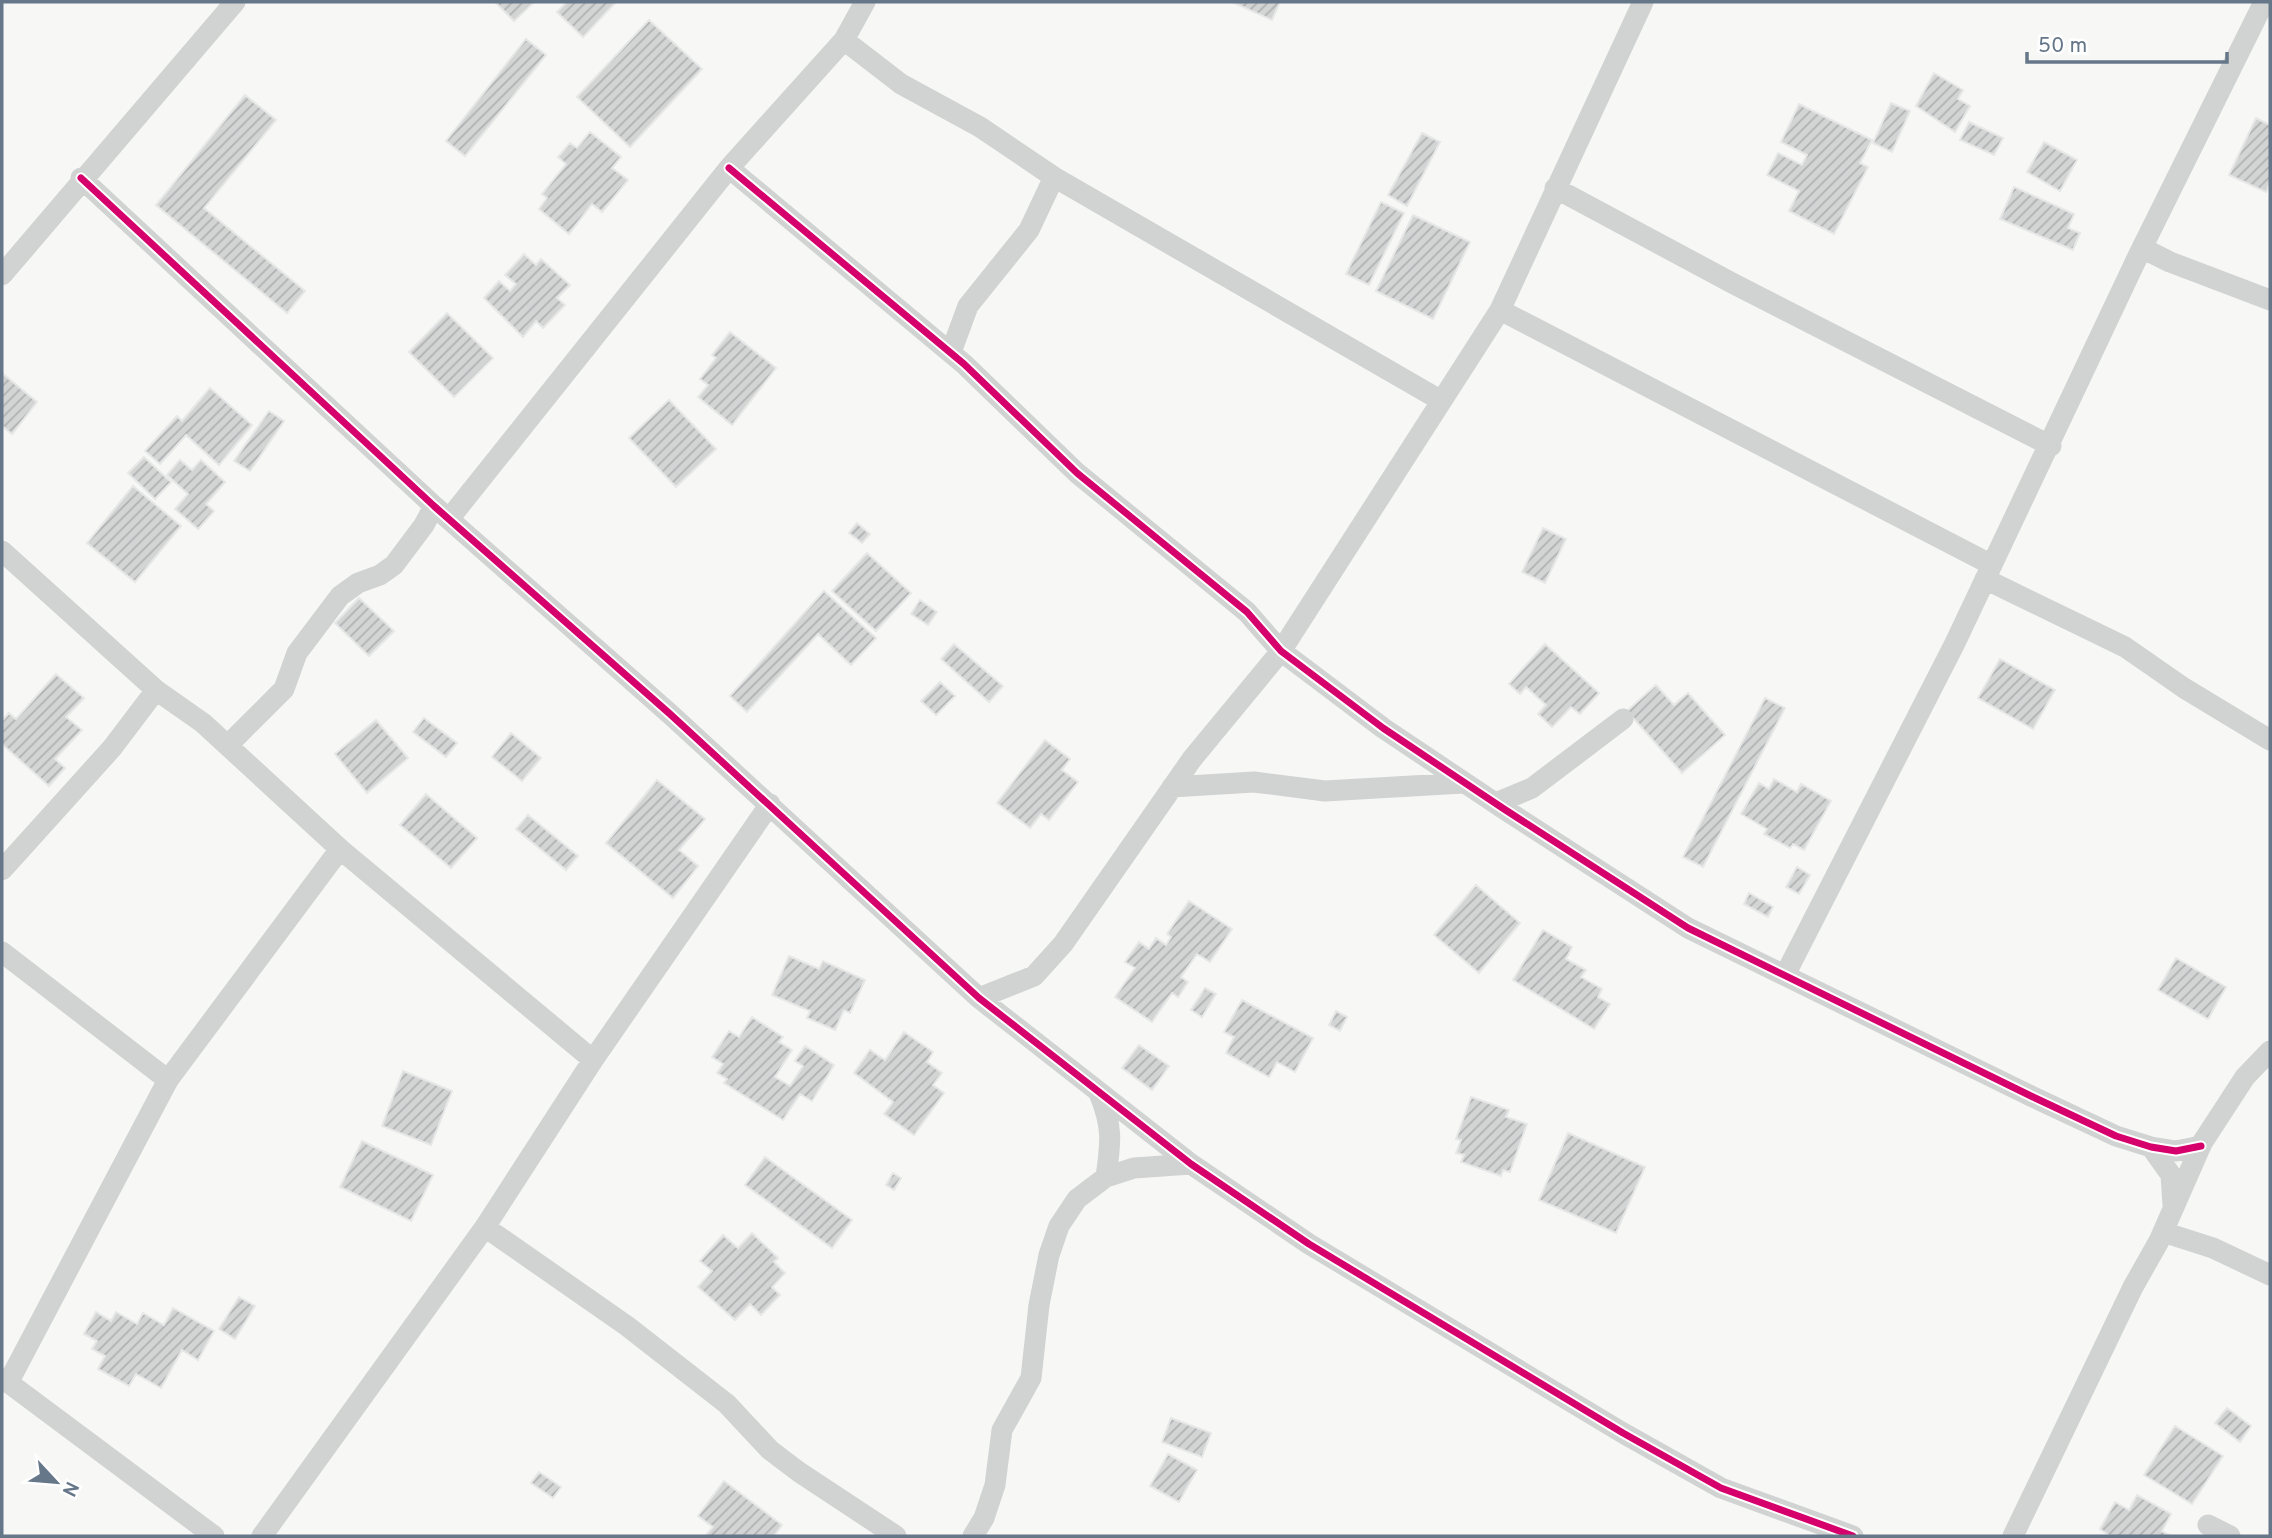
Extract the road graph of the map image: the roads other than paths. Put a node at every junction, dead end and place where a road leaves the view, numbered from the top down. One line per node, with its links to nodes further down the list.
1 (235, 2): 8 (street)
2 (1642, 2): 9 (street)
3 (2267, 2): 10 (street)
4 (859, 4): 5 (street)
5 (844, 40): 6 (street); 7 (street)
6 (729, 168): 14 (street); 17 (street)
7 (1054, 177): 14 (street); 15 (street)
8 (81, 178): 11 (street); 17 (street)
9 (1555, 188): 13 (street); 16 (street)
10 (2142, 248): 12 (street); 16 (street)
11 (2, 275)
12 (2270, 300)
13 (1500, 310): 15 (street); 19 (street)
14 (951, 352): 20 (street)
15 (1440, 400): 20 (street)
16 (2051, 446): 19 (street)
17 (441, 513): 24 (street); 28 (street)
18 (2, 551): 21 (street)
19 (1988, 572): 23 (street); 32 (street)
20 (1281, 650): 25 (street); 26 (street)
21 (156, 690): 24 (street); 30 (street)
22 (1623, 719): 27 (street)
23 (2270, 740)
24 (228, 744): 29 (street)
25 (1464, 783): 26 (street); 27 (street)
26 (1172, 787): 33 (street)
27 (1496, 803): 32 (street)
28 (770, 804): 33 (street); 35 (street)
29 (340, 849): 35 (street); 36 (street)
30 (2, 870)
31 (2, 952): 36 (street)
32 (1785, 975): 39 (street)
33 (979, 998): 37 (street)
34 (2270, 1051): 38 (street)
35 (593, 1060): 43 (street)
36 (168, 1080): 46 (street)
37 (1099, 1091): 40 (street); 41 (street)
38 (2201, 1146): 39 (street); 42 (street)
39 (2151, 1147): 42 (street)
40 (1192, 1164): 41 (street); 52 (street)
41 (1106, 1177): 51 (street)
42 (2174, 1210): 44 (street)
43 (485, 1227): 49 (street); 50 (street)
44 (2163, 1232): 45 (street); 53 (street)
45 (2270, 1275)
46 (5, 1380): 48 (street)
47 (2208, 1525): 54 (street)
48 (214, 1536)
49 (262, 1536)
50 (896, 1536)
51 (973, 1536)
52 (1853, 1536)
53 (2013, 1536)
54 (2230, 1536)

